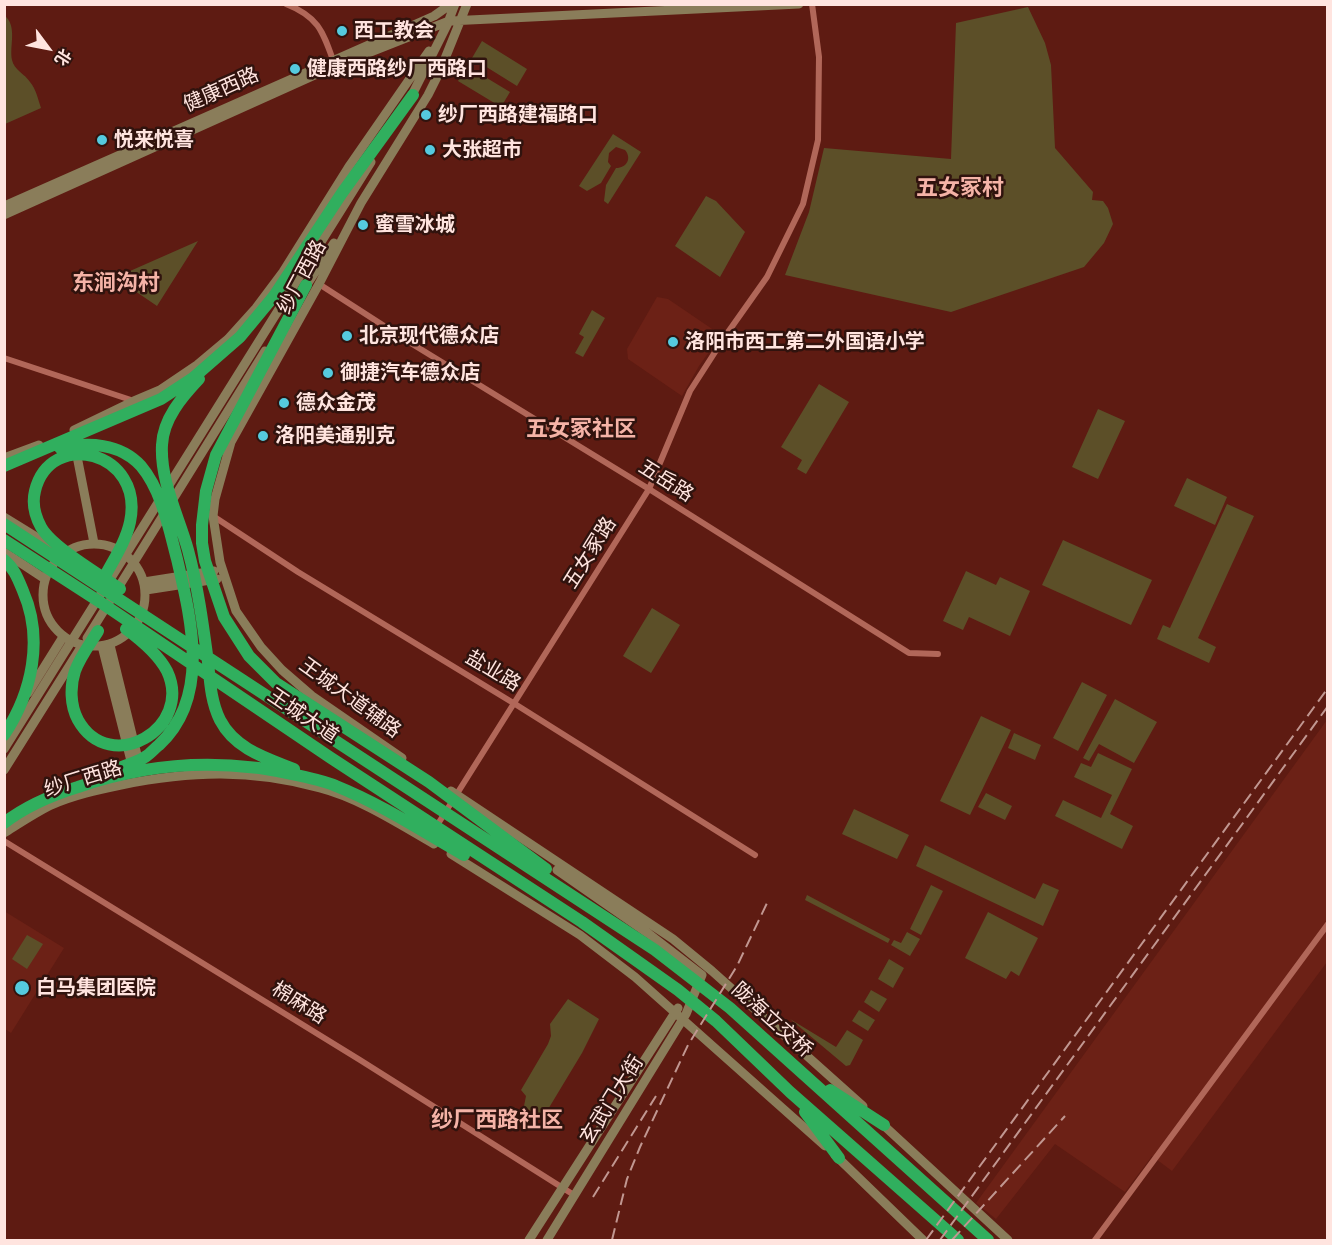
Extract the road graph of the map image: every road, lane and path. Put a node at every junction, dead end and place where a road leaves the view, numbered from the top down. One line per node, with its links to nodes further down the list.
1 (286, 4): 8 (street)
2 (453, 4): 7 (main road, 纱厂西路); 8 (main road, 健康西路)
3 (467, 4): 6 (main road)
4 (799, 4): 6 (main road, 健康西路)
5 (812, 4): 19 (street, 五女冢路)
6 (462, 19): 7 (main road, 健康西路); 12 (main road)
7 (450, 21): 8 (main road, 健康西路); 9 (main road); 15 (main road, 纱厂西路)
8 (334, 63): 10 (main road, 健康西路); 11 (main road, 健康西路)
9 (413, 95): 13 (highway); 39 (main road)
10 (4, 206)
11 (4, 215)
12 (313, 284): 19 (street, 五岳路); 20 (main road, 纱厂西路); 23 (main road); 56 (highway)
13 (240, 337): 18 (highway); 45 (highway)
14 (4, 358): 15 (street)
15 (134, 401): 16 (main road, 纱厂西路)
16 (72, 430): 17 (main road); 25 (main road)
17 (4, 458)
18 (4, 467): 46 (highway)
19 (649, 489): 37 (street, 五岳路); 38 (street, 五女冢路)
20 (213, 516): 29 (main road, 纱厂西路); 38 (street, 盐业路)
21 (4, 517): 27 (main road)
22 (4, 524): 34 (highway, 王城大道)
23 (154, 529): 33 (main road); 43 (main road)
24 (4, 542): 33 (highway); 54 (highway, 王城大道)
25 (94, 543): 27 (main road); 32 (main road)
26 (4, 552): 31 (main road)
27 (63, 553): 31 (main road)
28 (4, 560): 41 (highway)
29 (224, 574): 32 (main road); 47 (main road, 王城大道辅路)
30 (105, 576): 34 (highway); 39 (main road)
31 (45, 579): 35 (main road)
32 (145, 586): 36 (main road)
33 (98, 631)
34 (174, 633): 52 (highway, 王城大道)
35 (63, 637): 36 (main road); 40 (main road)
36 (106, 645): 44 (main road)
37 (938, 654)
38 (515, 704): 47 (street, 五女冢路); 53 (street, 盐业路)
39 (32, 705): 42 (main road)
40 (4, 730)
41 (4, 735)
42 (4, 749)
43 (4, 771)
44 (140, 781): 49 (main road, 纱厂西路); 50 (main road)
45 (334, 784): 46 (highway); 57 (highway)
46 (52, 795): 48 (highway)
47 (456, 795): 50 (street, 五女冢路); 60 (main road, 王城大道辅路); 63 (main road, 玄武门大街)
48 (4, 823)
49 (4, 834)
50 (427, 840): 61 (main road); 62 (main road, 玄武门大街)
51 (4, 841): 62 (street, 棉麻路)
52 (510, 855): 56 (highway, 陇海立交桥)
53 (755, 855)
54 (582, 922): 57 (highway, 陇海立交桥)
55 (1328, 924): 70 (street)
56 (655, 950): 58 (highway, 陇海立交桥)
57 (629, 954): 59 (highway, 陇海立交桥)
58 (797, 1069): 60 (highway); 68 (highway, 陇海立交桥)
59 (790, 1092): 61 (highway); 67 (highway, 陇海立交桥)
60 (884, 1125): 69 (main road, 王城大道辅路)
61 (839, 1158): 66 (main road)
62 (562, 1187): 63 (street, 棉麻路); 64 (main road, 玄武门大街)
63 (574, 1195): 65 (main road, 玄武门大街)
64 (529, 1240)
65 (547, 1240)
66 (923, 1240)
67 (958, 1240)
68 (988, 1240)
69 (1008, 1240)
70 (1095, 1240)

